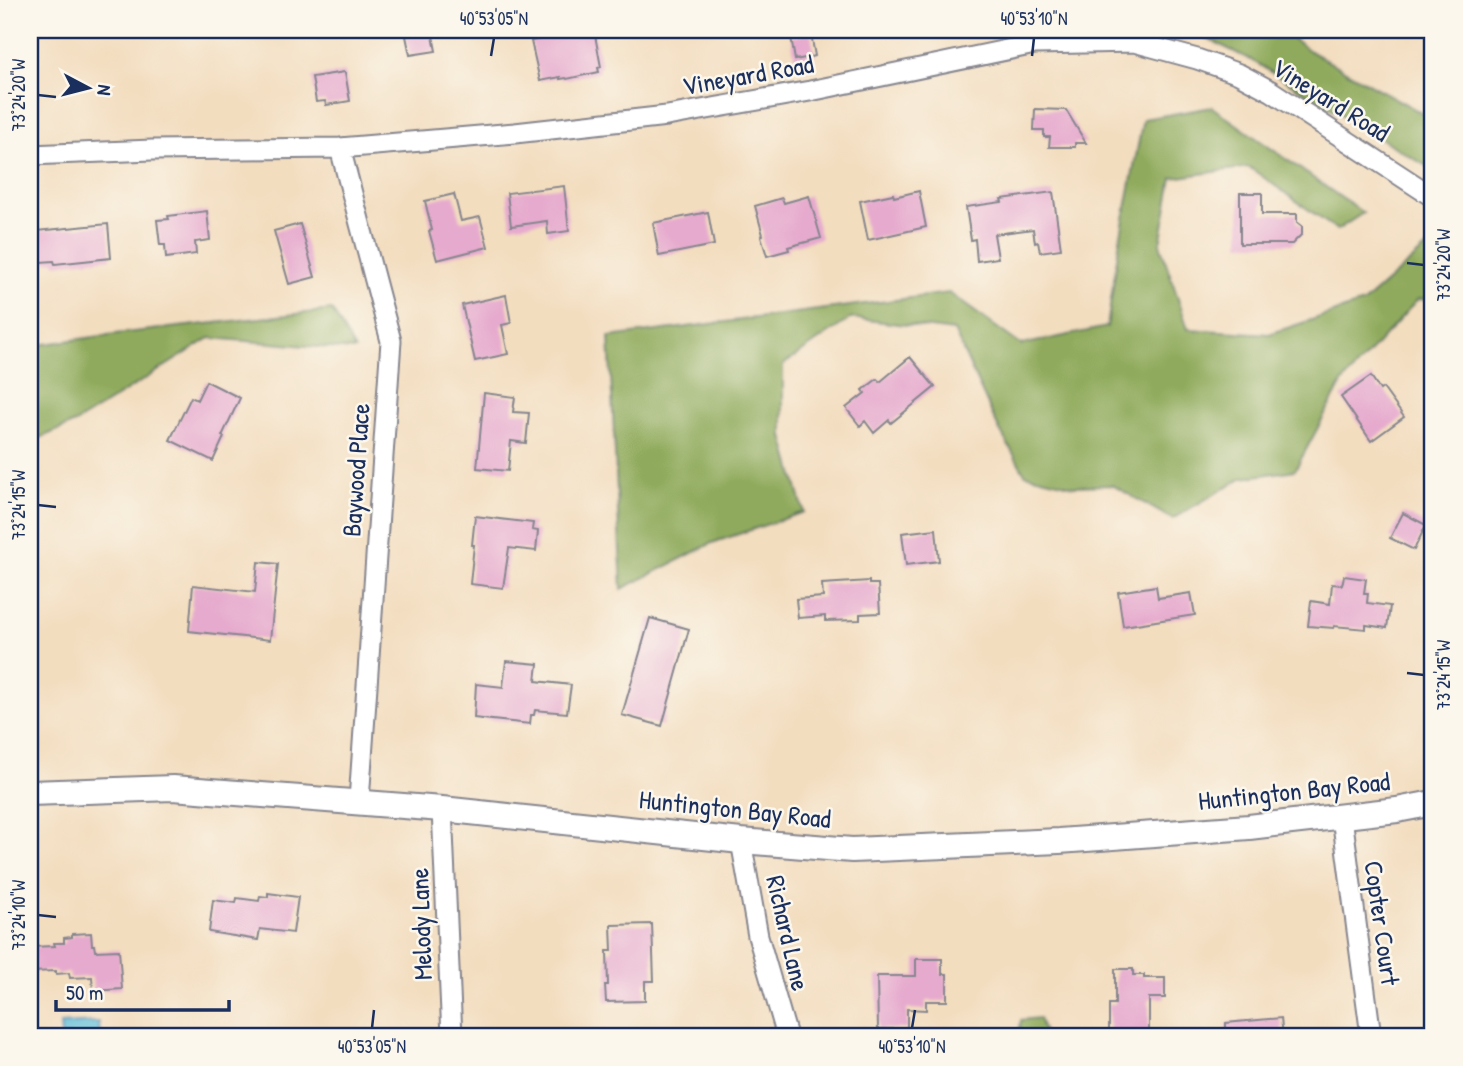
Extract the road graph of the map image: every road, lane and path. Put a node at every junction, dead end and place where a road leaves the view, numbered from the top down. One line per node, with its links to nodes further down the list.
1 (1031, 37): 2 (street, Vineyard Road); 4 (street, Vineyard Road)
2 (340, 148): 3 (street, Vineyard Road); 6 (street, Baywood Place)
3 (30, 155)
4 (1433, 197)
5 (30, 793): 6 (street, Huntington Bay Road)
6 (359, 801): 8 (street, Huntington Bay Road)
7 (1433, 803): 9 (street, Huntington Bay Road)
8 (443, 809): 10 (street, Huntington Bay Road); 11 (street, Melody Lane)
9 (1342, 817): 10 (street, Huntington Bay Road); 13 (street, Copter Court)
10 (741, 841): 12 (street, Richard Lane)
11 (452, 1036)
12 (787, 1036)
13 (1371, 1036)

